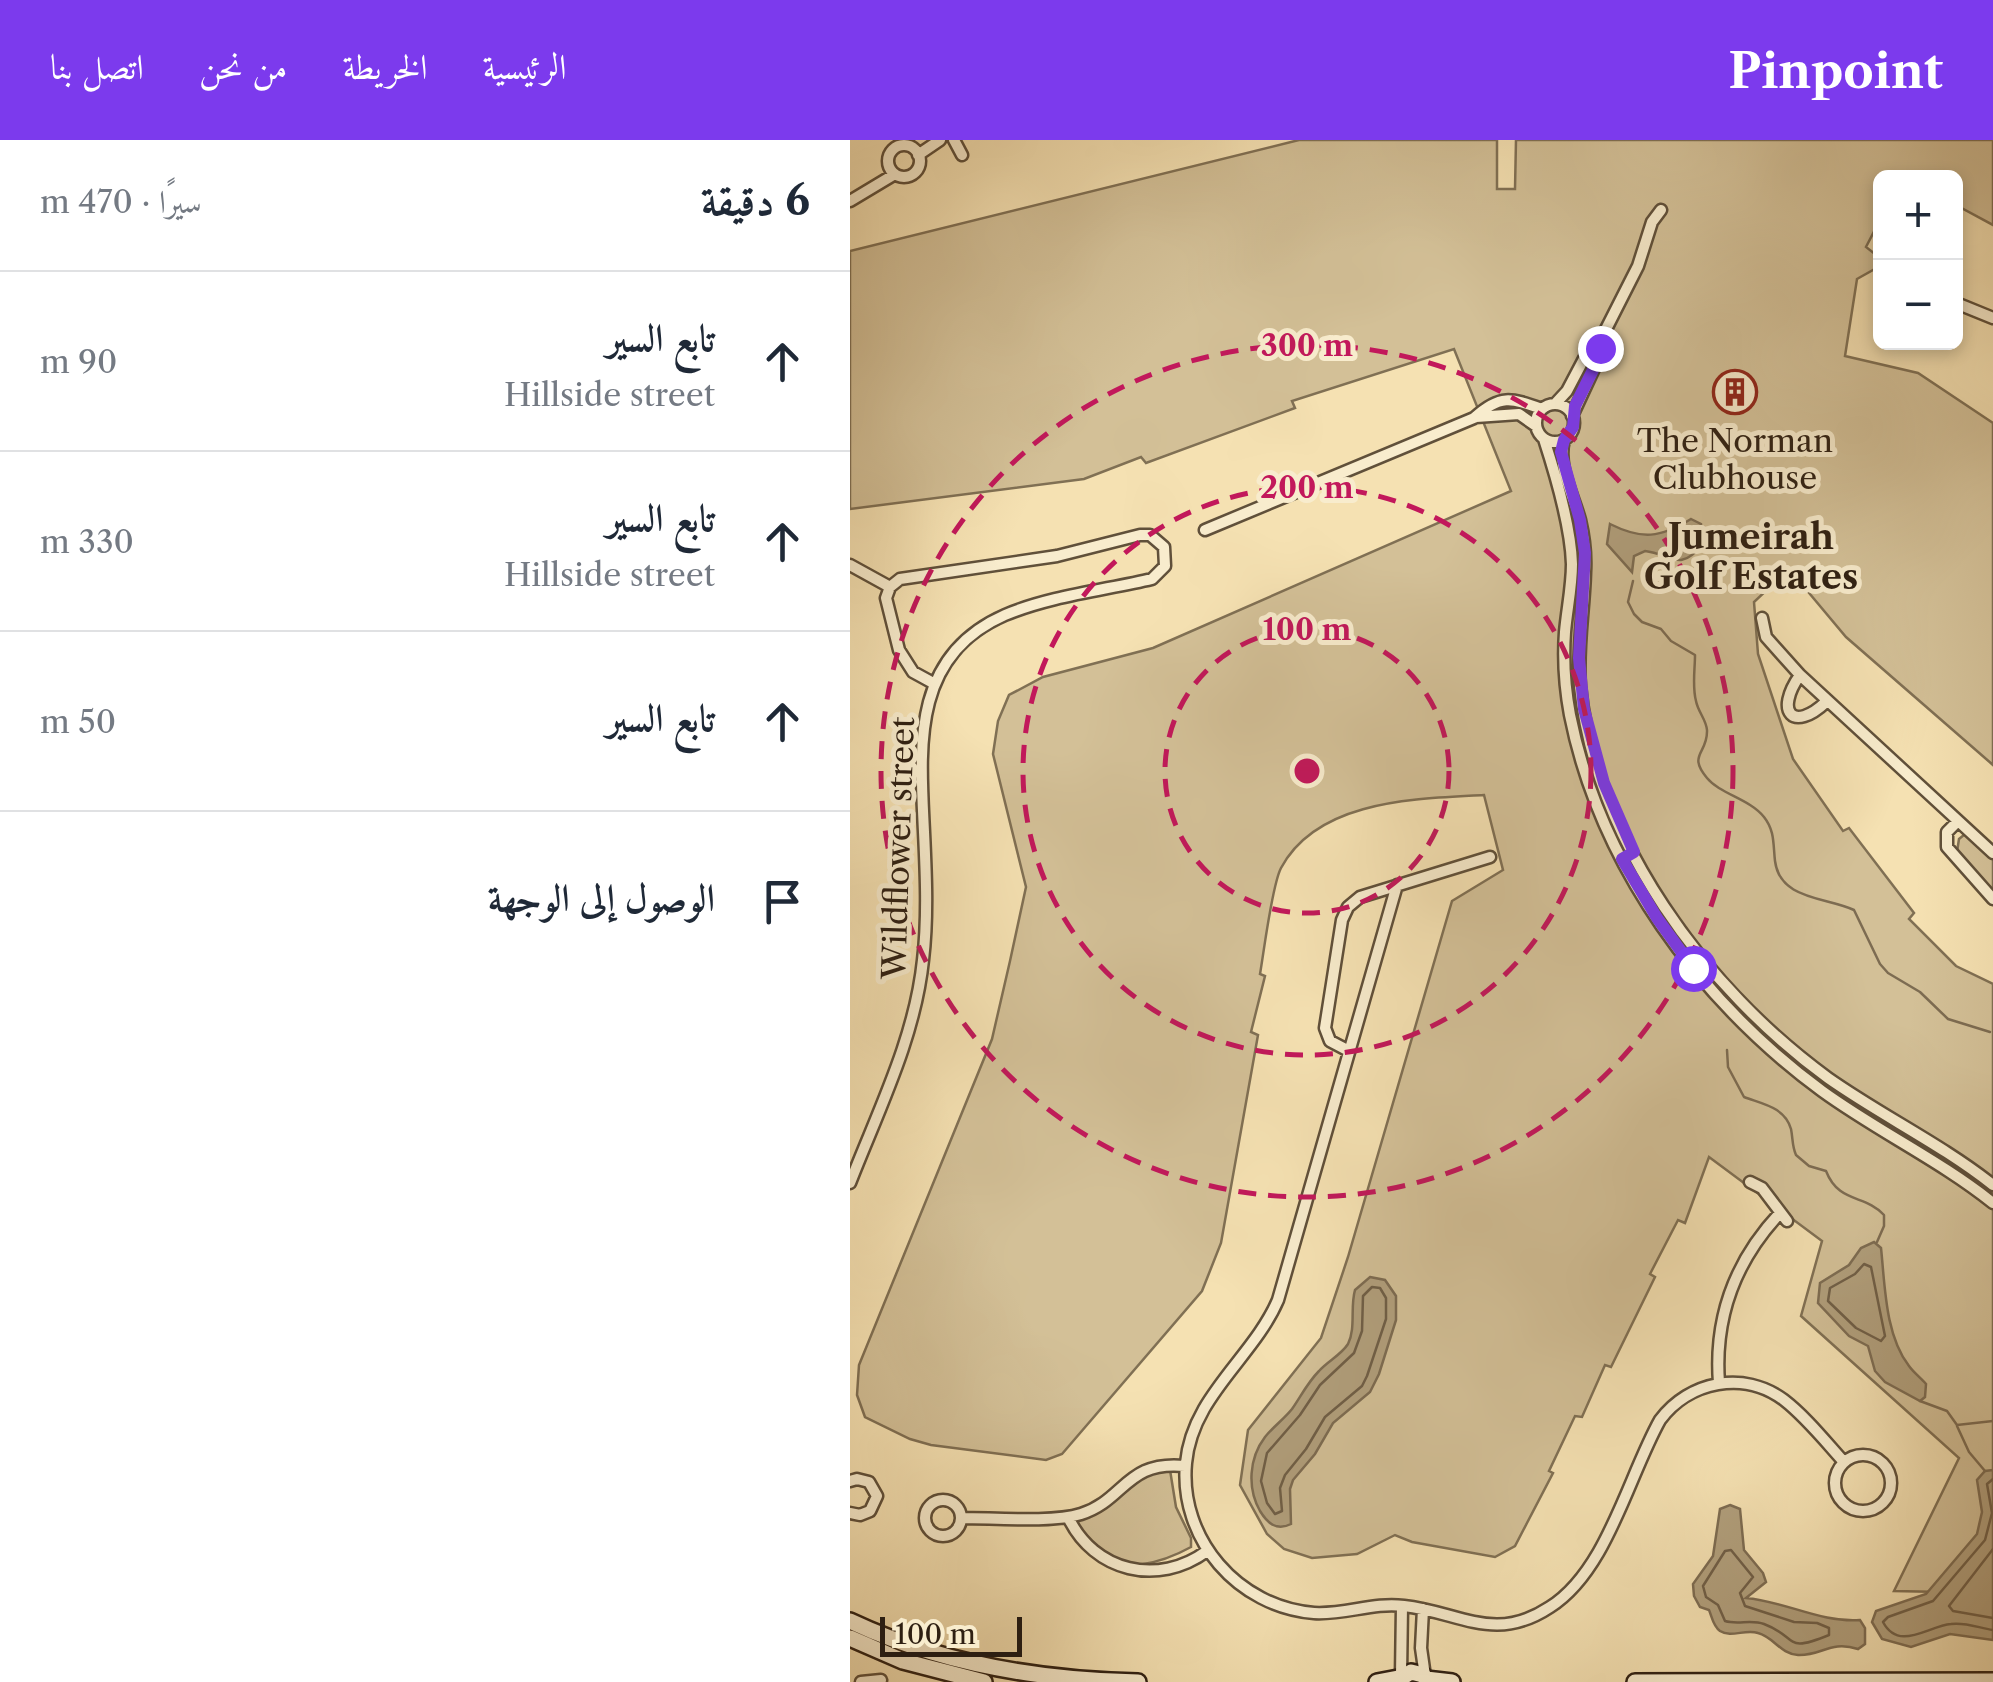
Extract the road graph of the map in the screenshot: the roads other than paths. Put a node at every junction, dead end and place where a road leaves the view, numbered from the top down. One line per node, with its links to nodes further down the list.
1 (940, 140): 3 (street)
2 (954, 140): 4 (street)
3 (918, 155): 5 (street); 5 (street)
4 (962, 155)
5 (895, 174): 6 (street)
6 (850, 201)
7 (1660, 210): 10 (street)
8 (1963, 306): 9 (street)
9 (1993, 318)
10 (1600, 343): 13 (street); 16 (street)
11 (1515, 400): 12 (street); 14 (street); 15 (street)
12 (1498, 402): 15 (street); 17 (street)
13 (1555, 404): 14 (street); 16 (street)
14 (1542, 409): 18 (street)
15 (1508, 414): 17 (street); 18 (street)
16 (1572, 416): 20 (street)
17 (1476, 417): 21 (street)
18 (1536, 426): 19 (street)
19 (1544, 438): 20 (street); 32 (street)
20 (1564, 440): 29 (street)
21 (1205, 530)
22 (850, 565): 23 (street)
23 (890, 587): 26 (street, Wildflower street); 26 (street, Wildflower street)
24 (1762, 618): 25 (street)
25 (1800, 676): 27 (street); 27 (street)
26 (935, 684): 37 (street, Wildflower street)
27 (1826, 702): 28 (street)
28 (1957, 822): 30 (street); 34 (street)
29 (1634, 852): 32 (street); 38 (street)
30 (1993, 853)
31 (1490, 857): 33 (street)
32 (1622, 859): 39 (street)
33 (1397, 885): 35 (street); 35 (street)
34 (1993, 899)
35 (1349, 1052): 43 (street)
36 (1750, 1182): 40 (street)
37 (850, 1183)
38 (1993, 1185)
39 (1993, 1203)
40 (1719, 1384): 41 (street); 51 (street)
41 (1844, 1462): 41 (street)
42 (871, 1466): 44 (street)
43 (1185, 1466): 47 (street); 49 (street)
44 (864, 1480): 45 (street); 46 (street)
45 (850, 1481)
46 (850, 1513)
47 (1068, 1517): 48 (street); 49 (street)
48 (962, 1518)
49 (1206, 1551): 50 (street)
50 (1402, 1606): 51 (street); 53 (street)
51 (1424, 1609): 54 (street)
52 (850, 1621): 62 (street)
53 (1402, 1632): 54 (street); 57 (street)
54 (1422, 1635): 56 (street)
55 (850, 1638): 61 (street)
56 (1426, 1676): 57 (street); 64 (street)
57 (1398, 1678): 63 (street)
58 (881, 1680): 60 (street)
59 (1993, 1681): 65 (street)
60 (862, 1682)
61 (984, 1682)
62 (1138, 1682)
63 (1376, 1682)
64 (1452, 1682)
65 (1634, 1682)

